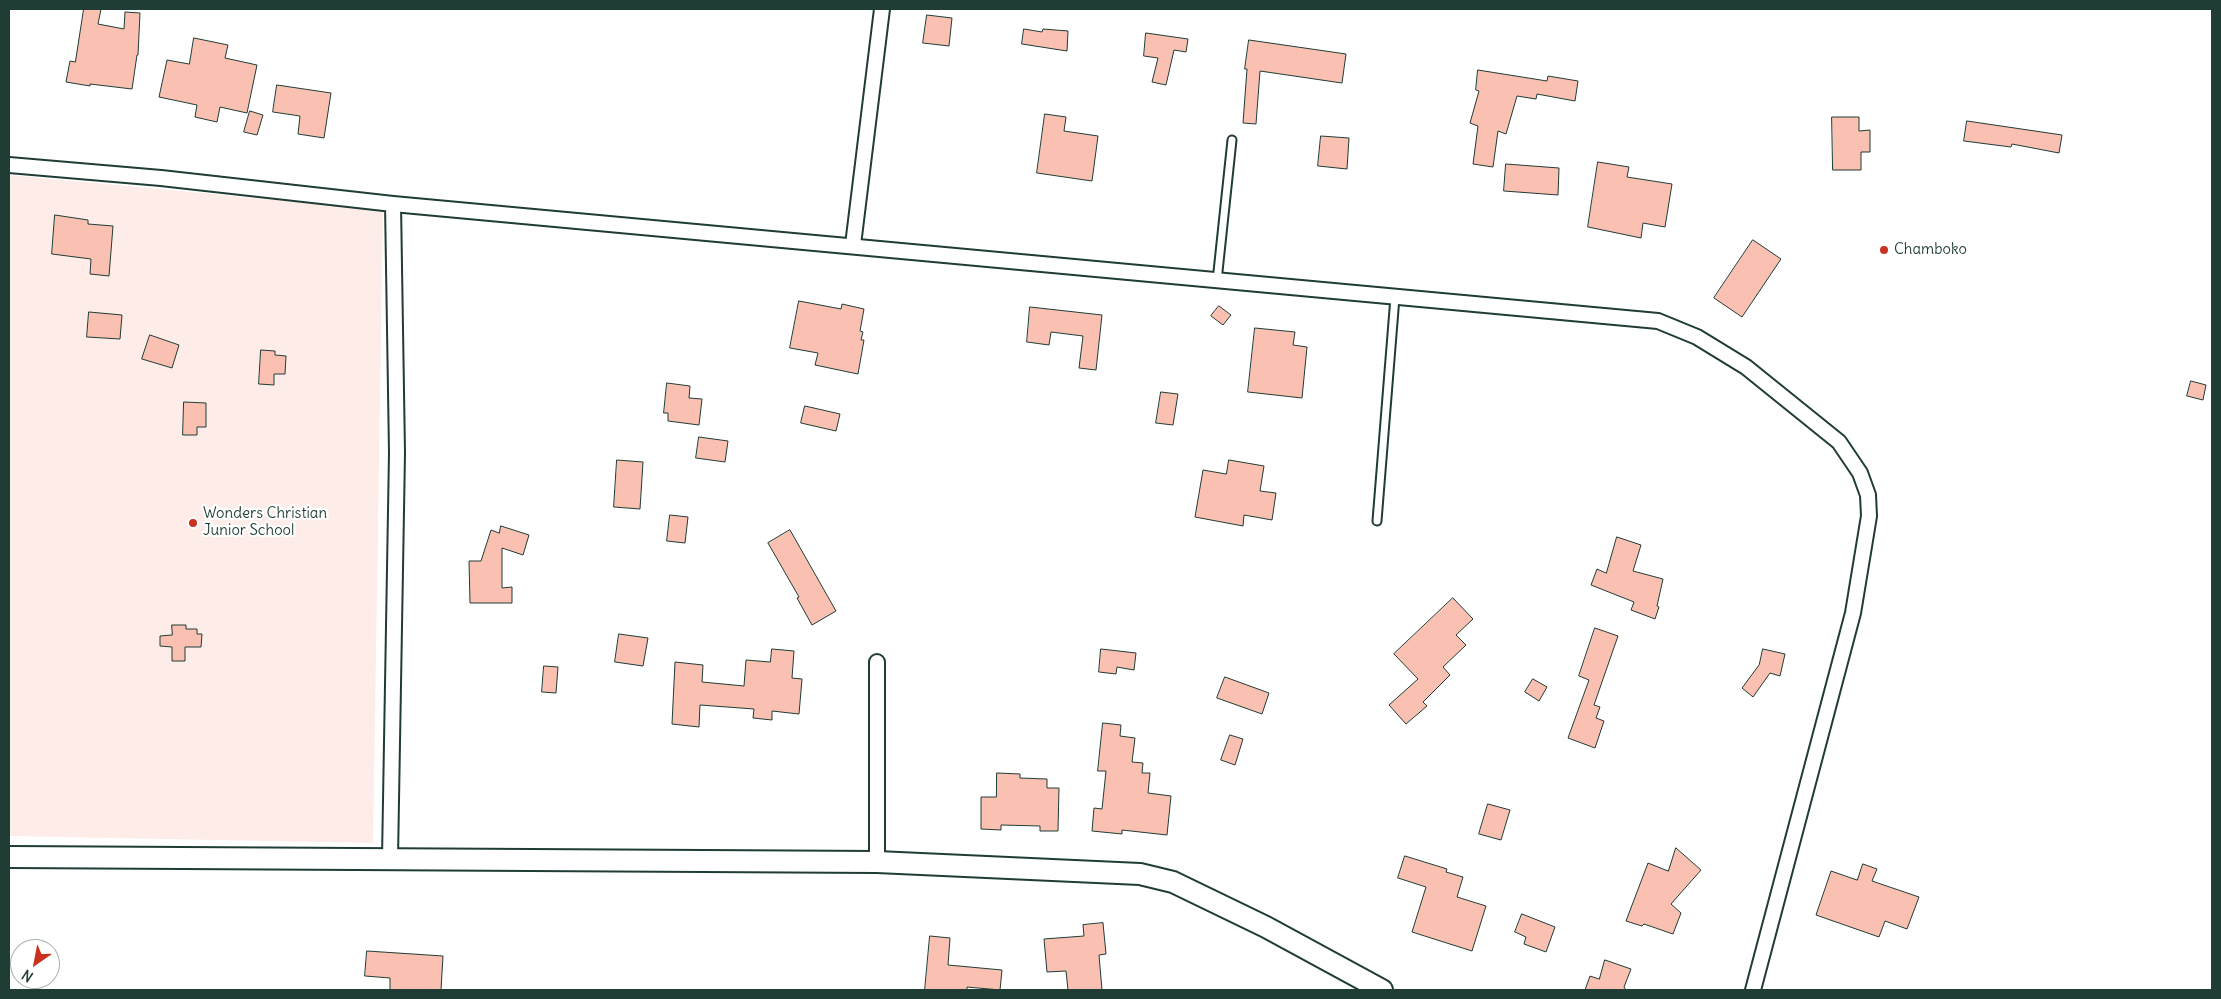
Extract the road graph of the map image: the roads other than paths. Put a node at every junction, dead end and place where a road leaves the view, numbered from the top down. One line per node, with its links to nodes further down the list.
1 (882, 9): 5 (street)
2 (1232, 140): 6 (lane)
3 (9, 165): 4 (street)
4 (393, 204): 5 (street); 11 (street)
5 (853, 245): 6 (street)
6 (1217, 281): 7 (street)
7 (1395, 297): 8 (lane); 14 (street)
8 (1377, 521)
9 (877, 662): 12 (street)
10 (9, 857): 11 (street)
11 (390, 858): 12 (street)
12 (877, 862): 13 (street)
13 (1382, 990)
14 (1753, 990)

